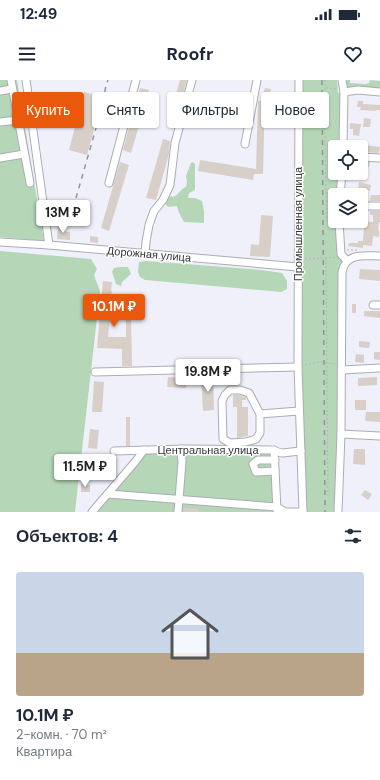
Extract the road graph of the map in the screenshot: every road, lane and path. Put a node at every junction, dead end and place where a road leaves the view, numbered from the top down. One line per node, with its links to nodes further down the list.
1 (11, 80): 10 (street)
2 (26, 80): 31 (street)
3 (136, 80): 25 (street)
4 (192, 80): 32 (street)
5 (257, 80): 19 (street)
6 (299, 80): 36 (street, Промышленная улица)
7 (325, 80): 9 (path)
8 (342, 80): 11 (street)
9 (325, 88): 11 (path); 28 (path)
10 (12, 89): 12 (street); 13 (street)
11 (344, 90): 14 (street); 18 (street)
12 (0, 91)
13 (13, 92)
14 (380, 92)
15 (12, 121): 16 (street)
16 (0, 122)
17 (19, 128): 20 (street)
18 (343, 140)
19 (245, 144)
20 (24, 154): 21 (street); 24 (street)
21 (0, 158)
22 (368, 158): 23 (street)
23 (380, 158)
24 (30, 183)
25 (109, 183)
26 (368, 206): 27 (street)
27 (380, 206)
28 (327, 222)
29 (339, 228): 35 (street)
30 (0, 242): 31 (street, Дорожная улица)
31 (49, 245): 32 (street, Дорожная улица)
32 (145, 253): 36 (street, Дорожная улица)
33 (380, 256): 35 (street)
34 (326, 258): 35 (path); 36 (path); 37 (path)
35 (347, 261): 39 (street)
36 (298, 263): 38 (street, Промышленная улица)
37 (327, 363): 38 (path); 39 (path); 54 (path)
38 (298, 367): 41 (street); 42 (street, Промышленная улица)
39 (342, 368): 40 (street); 44 (street)
40 (380, 368)
41 (95, 372)
42 (299, 411): 43 (street); 50 (street, Промышленная улица)
43 (260, 414): 43 (street)
44 (341, 434): 45 (street); 60 (street)
45 (380, 436)
46 (181, 449): 47 (street, Центральная улица); 48 (street, Центральная улица); 55 (street)
47 (144, 450): 49 (street, Центральная улица); 53 (street)
48 (274, 450): 50 (street, Центральная улица); 51 (street)
49 (114, 451)
50 (301, 451): 59 (street, Промышленная улица)
51 (275, 460): 52 (street); 52 (street)
52 (275, 471): 56 (street)
53 (108, 494): 55 (street); 57 (street)
54 (328, 498)
55 (179, 499): 56 (street); 58 (street)
56 (277, 510): 59 (street)
57 (92, 512)
58 (178, 512)
59 (302, 512)
60 (338, 512)

